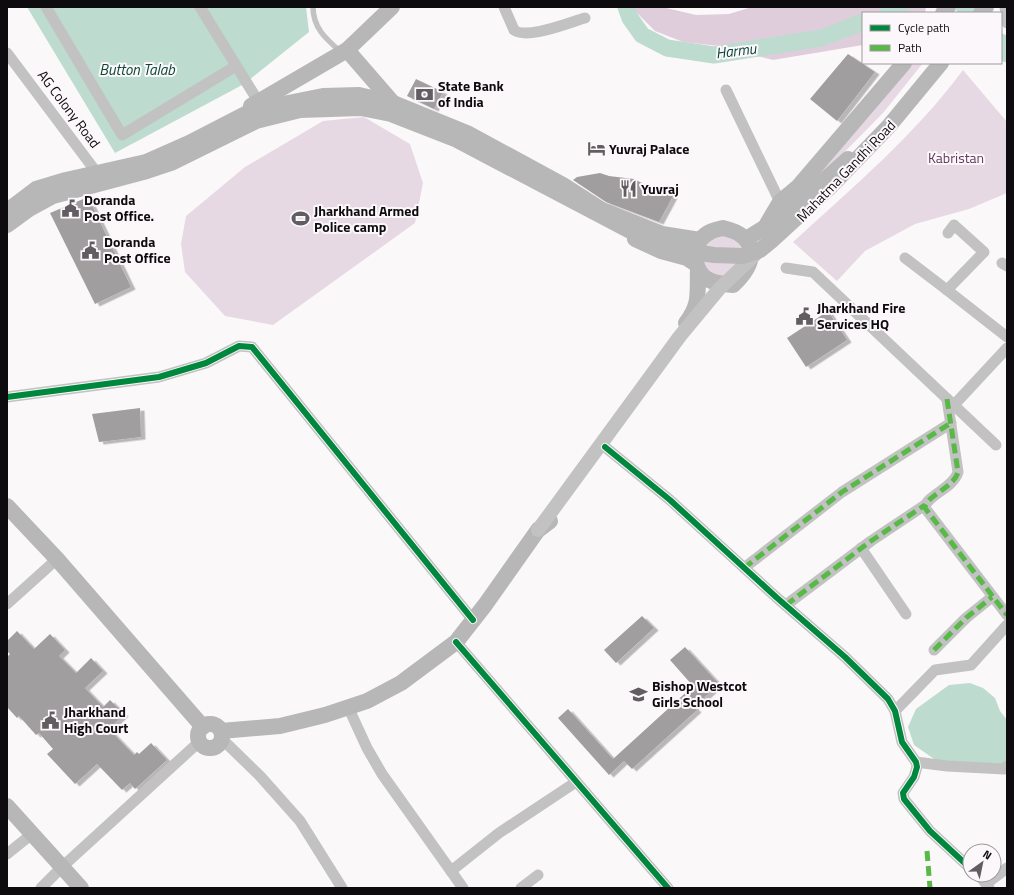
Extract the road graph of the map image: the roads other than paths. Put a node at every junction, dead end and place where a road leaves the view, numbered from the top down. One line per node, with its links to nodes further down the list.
1 (46, 7): 16 (street)
2 (200, 7): 16 (street)
3 (313, 7): 9 (lane)
4 (392, 7): 9 (main road)
5 (504, 7): 7 (street)
6 (1005, 7): 8 (street)
7 (585, 18)
8 (1007, 23)
9 (345, 52): 18 (main road); 19 (main road)
10 (7, 53): 21 (street, AG Colony Road)
11 (903, 64): 22 (main road)
12 (930, 64): 25 (main road, Mahatma Gandhi Road)
13 (935, 64): 23 (main road)
14 (940, 64): 29 (main road, bridge)
15 (943, 64): 33 (main road, Mahatma Gandhi Road)
16 (236, 66): 18 (street)
17 (726, 90): 22 (street)
18 (258, 101): 20 (main road)
19 (393, 103): 20 (main road); 28 (main road)
20 (220, 128): 21 (main road)
21 (101, 180): 23 (main road); 24 (main road); 31 (main road)
22 (780, 202): 25 (main road)
23 (7, 213)
24 (7, 226): 29 (main road, bridge)
25 (765, 228): 27 (main road, Mahatma Gandhi Road)
26 (948, 233): 34 (street)
27 (746, 239): 28 (main road); 33 (main road)
28 (700, 240): 31 (main road)
29 (760, 250): 44 (street, bridge)
30 (905, 258): 34 (street)
31 (697, 266): 33 (main road); 44 (main road)
32 (786, 268): 38 (street)
33 (738, 280): 41 (main road, Mahatma Gandhi Road)
34 (947, 290): 35 (street)
35 (1007, 337)
36 (1007, 348): 38 (street)
37 (7, 397): 53 (street)
38 (950, 402): 39 (street); 40 (street)
39 (950, 423): 42 (street); 47 (street)
40 (996, 445)
41 (605, 447): 44 (main road, Mahatma Gandhi Road); 47 (street)
42 (925, 505): 45 (street); 48 (street)
43 (7, 506): 46 (main road)
44 (538, 530): 53 (main road)
45 (861, 548): 50 (street); 51 (street)
46 (57, 559): 49 (street); 59 (main road)
47 (744, 568): 50 (street)
48 (992, 597): 52 (street); 56 (street)
49 (7, 604)
50 (786, 605): 58 (street)
51 (906, 614)
52 (1007, 615)
53 (473, 620): 55 (main road)
54 (1007, 624): 58 (street)
55 (456, 642): 57 (main road); 63 (street)
56 (934, 650)
57 (349, 708): 60 (main road); 70 (street)
58 (895, 711): 61 (street)
59 (201, 734): 60 (main road); 68 (street)
60 (221, 735): 75 (street)
61 (916, 762): 62 (street); 67 (street)
62 (1007, 766)
63 (576, 782): 70 (street); 78 (street)
64 (7, 806): 65 (main road)
65 (32, 834): 66 (street); 68 (main road)
66 (7, 854)
67 (962, 861)
68 (62, 867): 73 (street); 74 (main road)
69 (1007, 868): 72 (street)
70 (451, 871): 76 (street)
71 (538, 875): 77 (street)
72 (988, 886)
73 (41, 888)
74 (81, 888)
75 (342, 888)
76 (463, 888)
77 (521, 888)
78 (668, 888)

